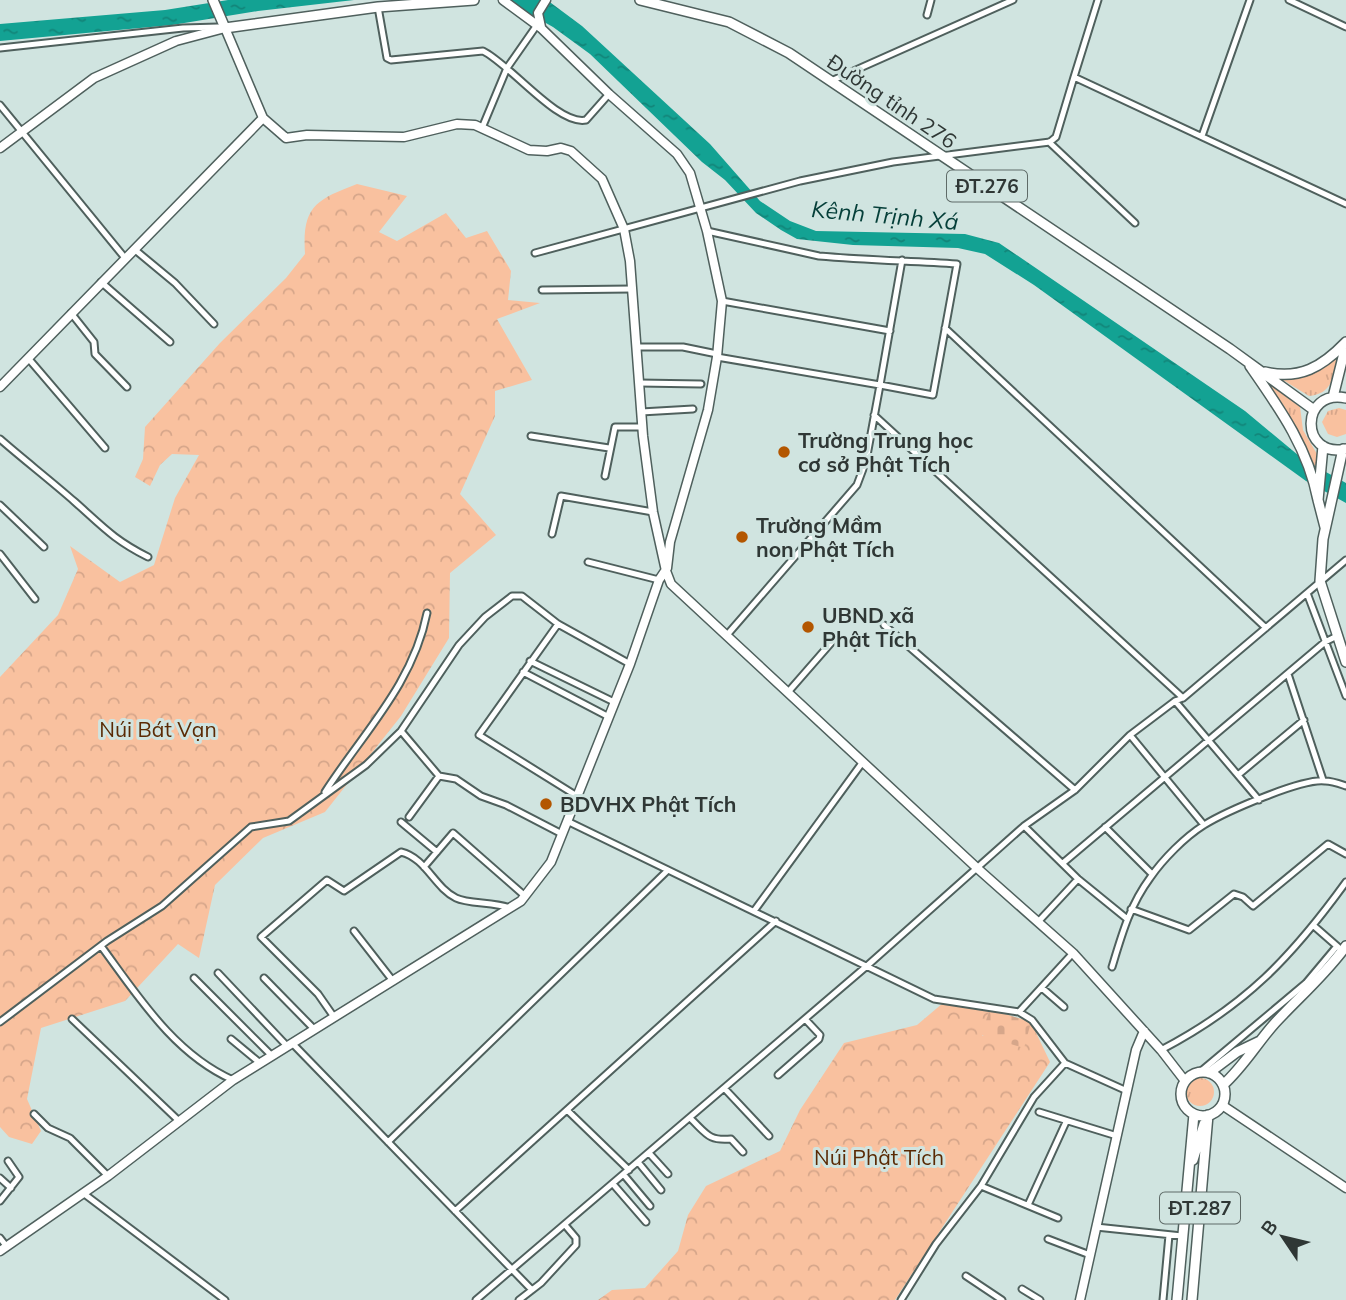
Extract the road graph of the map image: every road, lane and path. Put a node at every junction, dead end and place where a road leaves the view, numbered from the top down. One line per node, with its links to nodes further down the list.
1 (213, 0): 15 (main road)
2 (474, 0): 11 (main road)
3 (503, 0): 13 (main road)
4 (546, 0): 13 (main road)
5 (640, 0): 19 (main road, Đường tỉnh 276 / ĐT.276)
6 (931, 0): 12 (street)
7 (1013, 0): 19 (street)
8 (1098, 0): 18 (street)
9 (1250, 0): 25 (street)
10 (1289, 0): 14 (street)
11 (378, 8): 15 (main road); 17 (street)
12 (926, 15)
13 (540, 27): 17 (street); 20 (main road)
14 (1346, 27)
15 (225, 28): 16 (street); 22 (main road); 24 (main road)
16 (0, 48)
17 (507, 68): 20 (street); 23 (street)
18 (1074, 77): 25 (street); 26 (street)
19 (831, 80): 28 (main road, Đường tỉnh 276 / ĐT.276)
20 (609, 94): 30 (main road)
21 (0, 105): 24 (street)
22 (263, 118): 23 (main road); 34 (main road)
23 (482, 128): 32 (main road)
24 (20, 132): 27 (main road); 36 (street)
25 (1202, 136): 29 (street)
26 (1049, 142): 28 (street); 31 (street)
27 (0, 148)
28 (944, 157): 30 (street); 51 (main road, Đường tỉnh 276 / ĐT.276)
29 (1346, 204)
30 (700, 206): 32 (street); 33 (main road)
31 (1135, 223)
32 (624, 229): 35 (street); 39 (main road)
33 (707, 231): 37 (street); 41 (main road)
34 (134, 250): 36 (main road); 43 (street)
35 (535, 253)
36 (125, 258): 38 (main road)
37 (902, 260): 44 (street); 45 (street)
38 (101, 282): 42 (main road); 46 (street)
39 (632, 289): 40 (street); 48 (main road)
40 (542, 290)
41 (722, 301): 45 (street); 49 (main road)
42 (71, 313): 50 (main road); 57 (street)
43 (214, 324)
44 (945, 328): 55 (street); 92 (street)
45 (890, 331): 55 (street)
46 (170, 342)
47 (1346, 344): 52 (main road); 58 (main road)
48 (637, 347): 49 (street); 53 (main road)
49 (717, 355): 55 (street); 84 (main road)
50 (28, 358): 56 (main road); 68 (street)
51 (1247, 361): 52 (main road, Đường tỉnh 276 / ĐT.276); 74 (main road)
52 (1261, 371): 61 (main road, Đường tỉnh 276 / ĐT.276)
53 (639, 383): 54 (street); 62 (main road)
54 (701, 384)
55 (880, 385): 63 (street)
56 (0, 387)
57 (127, 387)
58 (1333, 397): 59 (main road); 61 (main road)
59 (1346, 398)
60 (693, 409): 62 (street)
61 (1314, 410): 67 (main road)
62 (641, 412): 64 (main road)
63 (874, 415): 93 (street); 104 (street)
64 (642, 427): 69 (street); 76 (main road)
65 (531, 436): 69 (street)
66 (0, 439): 81 (street)
67 (1323, 446): 70 (main road); 74 (main road)
68 (105, 448)
69 (609, 448): 72 (street)
70 (1345, 449): 73 (main road)
71 (1346, 472): 73 (main road)
72 (605, 476)
73 (1337, 482): 77 (main road)
74 (1318, 500): 77 (main road)
75 (0, 505): 79 (street)
76 (653, 512): 78 (street); 84 (main road)
77 (1325, 529): 86 (main road)
78 (552, 534)
79 (44, 547)
80 (0, 554): 88 (street)
81 (148, 557)
82 (1346, 560): 86 (street)
83 (588, 562): 85 (street)
84 (666, 571): 85 (main road); 93 (main road)
85 (659, 580): 99 (main road)
86 (1320, 580): 87 (street); 95 (main road)
87 (1307, 593): 92 (street); 96 (street)
88 (35, 599)
89 (427, 612): 119 (street)
90 (558, 624): 97 (street); 99 (street); 109 (street)
91 (884, 625): 118 (street)
92 (1266, 628): 104 (street)
93 (727, 635): 102 (main road)
94 (837, 636): 102 (street)
95 (1337, 636): 96 (street); 98 (main road)
96 (1325, 642): 101 (street); 103 (street)
97 (530, 661): 100 (street); 106 (street)
98 (1346, 662)
99 (630, 664): 106 (main road)
100 (523, 672): 107 (street); 120 (street)
101 (1288, 674): 108 (street); 111 (street)
102 (789, 691): 112 (main road)
103 (1346, 696)
104 (1183, 698): 105 (street)
105 (1175, 701): 110 (street); 111 (street)
106 (614, 702): 107 (main road)
107 (608, 717): 120 (main road)
108 (1304, 720): 113 (street); 116 (street)
109 (401, 731): 114 (street); 119 (street)
110 (1130, 736): 115 (street); 118 (street)
111 (1207, 742): 113 (street); 115 (street)
112 (862, 763): 133 (main road); 141 (street)
113 (1238, 775): 121 (street)
114 (439, 776): 122 (street); 128 (street)
115 (1166, 777): 125 (street); 127 (street)
116 (1323, 780): 117 (street); 121 (street)
117 (1346, 786)
118 (1075, 790): 126 (street)
119 (323, 794): 147 (street)
120 (577, 796): 123 (main road)
121 (1259, 800): 125 (street)
122 (409, 817)
123 (567, 821): 128 (main road); 134 (street)
124 (401, 822): 129 (street)
125 (1204, 825): 135 (street)
126 (1024, 826): 131 (street); 133 (street)
127 (1105, 827): 131 (street); 135 (street)
128 (562, 834): 138 (main road)
129 (437, 852): 132 (street); 138 (street)
130 (1346, 854): 140 (street)
131 (1063, 863): 136 (street)
132 (425, 867): 139 (street); 159 (street)
133 (977, 868): 144 (main road); 150 (street)
134 (668, 870): 141 (street); 190 (street)
135 (1152, 874): 140 (street)
136 (1078, 879): 142 (street); 144 (street)
137 (1346, 882): 145 (street)
138 (525, 896): 139 (main road)
139 (510, 908): 155 (main road)
140 (1131, 909): 142 (street)
141 (754, 911): 143 (street)
142 (1126, 918): 151 (street)
143 (776, 922): 150 (street); 180 (street)
144 (1038, 922): 149 (main road)
145 (1314, 926): 148 (street); 168 (street)
146 (354, 931): 155 (street)
147 (101, 946): 162 (street); 174 (street)
148 (1342, 948): 166 (main road); 172 (street)
149 (1073, 953): 156 (street); 164 (main road)
150 (868, 965): 158 (street); 161 (street)
151 (1112, 967)
152 (218, 973): 167 (street)
153 (194, 978): 169 (street)
154 (264, 978): 163 (street)
155 (393, 981): 159 (main road)
156 (1042, 988): 157 (street); 158 (street)
157 (1064, 1007)
158 (1019, 1013): 171 (street)
159 (334, 1017): 163 (main road)
160 (72, 1019): 186 (street)
161 (805, 1019): 173 (street); 177 (street)
162 (0, 1021)
163 (314, 1030): 167 (main road)
164 (1144, 1031): 168 (main road); 178 (main road)
165 (231, 1039): 170 (street)
166 (1260, 1041): 172 (main road); 176 (main road)
167 (289, 1045): 169 (main road); 190 (street)
168 (1161, 1050): 175 (main road)
169 (272, 1056): 170 (main road)
170 (260, 1063): 174 (main road)
171 (1065, 1063): 178 (street); 201 (street)
172 (1204, 1073): 175 (main road); 176 (main road)
173 (778, 1075)
174 (233, 1080): 186 (main road)
175 (1185, 1081): 183 (main road)
176 (1223, 1085): 179 (main road)
177 (724, 1088): 185 (street); 188 (street)
178 (1127, 1091): 189 (main road)
179 (1222, 1105): 184 (main road); 203 (main road)
180 (567, 1110): 195 (street); 209 (street)
181 (1039, 1112): 187 (street)
182 (34, 1114): 197 (street)
183 (1194, 1114): 184 (main road); 199 (main road, ĐT.287)
184 (1207, 1116): 199 (main road, ĐT.287); 233 (main road, ĐT.287)
185 (690, 1118): 191 (street); 192 (street)
186 (179, 1121): 197 (main road)
187 (1066, 1122): 189 (street); 207 (street)
188 (769, 1136)
189 (1117, 1136): 213 (main road)
190 (388, 1142): 209 (street)
191 (743, 1152)
192 (649, 1153): 194 (street); 196 (street)
193 (8, 1161): 202 (street)
194 (638, 1162): 195 (street); 204 (street)
195 (626, 1172): 200 (street); 208 (street)
196 (668, 1174)
197 (108, 1176): 205 (main road)
198 (0, 1178): 202 (street)
199 (1187, 1179): 215 (main road, ĐT.287)
200 (613, 1184): 211 (street); 212 (street)
201 (981, 1186): 207 (street); 227 (street)
202 (10, 1188): 206 (street)
203 (1346, 1188)
204 (661, 1190)
205 (83, 1193): 218 (main road); 224 (street)
206 (0, 1200)
207 (1028, 1205): 210 (street)
208 (650, 1206)
209 (454, 1211): 220 (street)
210 (1058, 1217)
211 (646, 1222)
212 (565, 1225): 220 (street); 223 (street)
213 (1096, 1227): 214 (street); 219 (main road)
214 (1169, 1235): 215 (street); 231 (street)
215 (1182, 1236): 232 (main road, ĐT.287)
216 (0, 1238): 218 (street)
217 (1048, 1239): 219 (street)
218 (4, 1249)
219 (1090, 1255): 230 (main road)
220 (512, 1270): 223 (street); 225 (street)
221 (966, 1276): 228 (street)
222 (1022, 1289): 229 (street)
223 (532, 1290): 226 (street)
224 (225, 1300)
225 (476, 1300)
226 (519, 1300)
227 (901, 1300)
228 (1002, 1300)
229 (1040, 1300)
230 (1080, 1300)
231 (1163, 1300)
232 (1177, 1300)
233 (1192, 1300)

